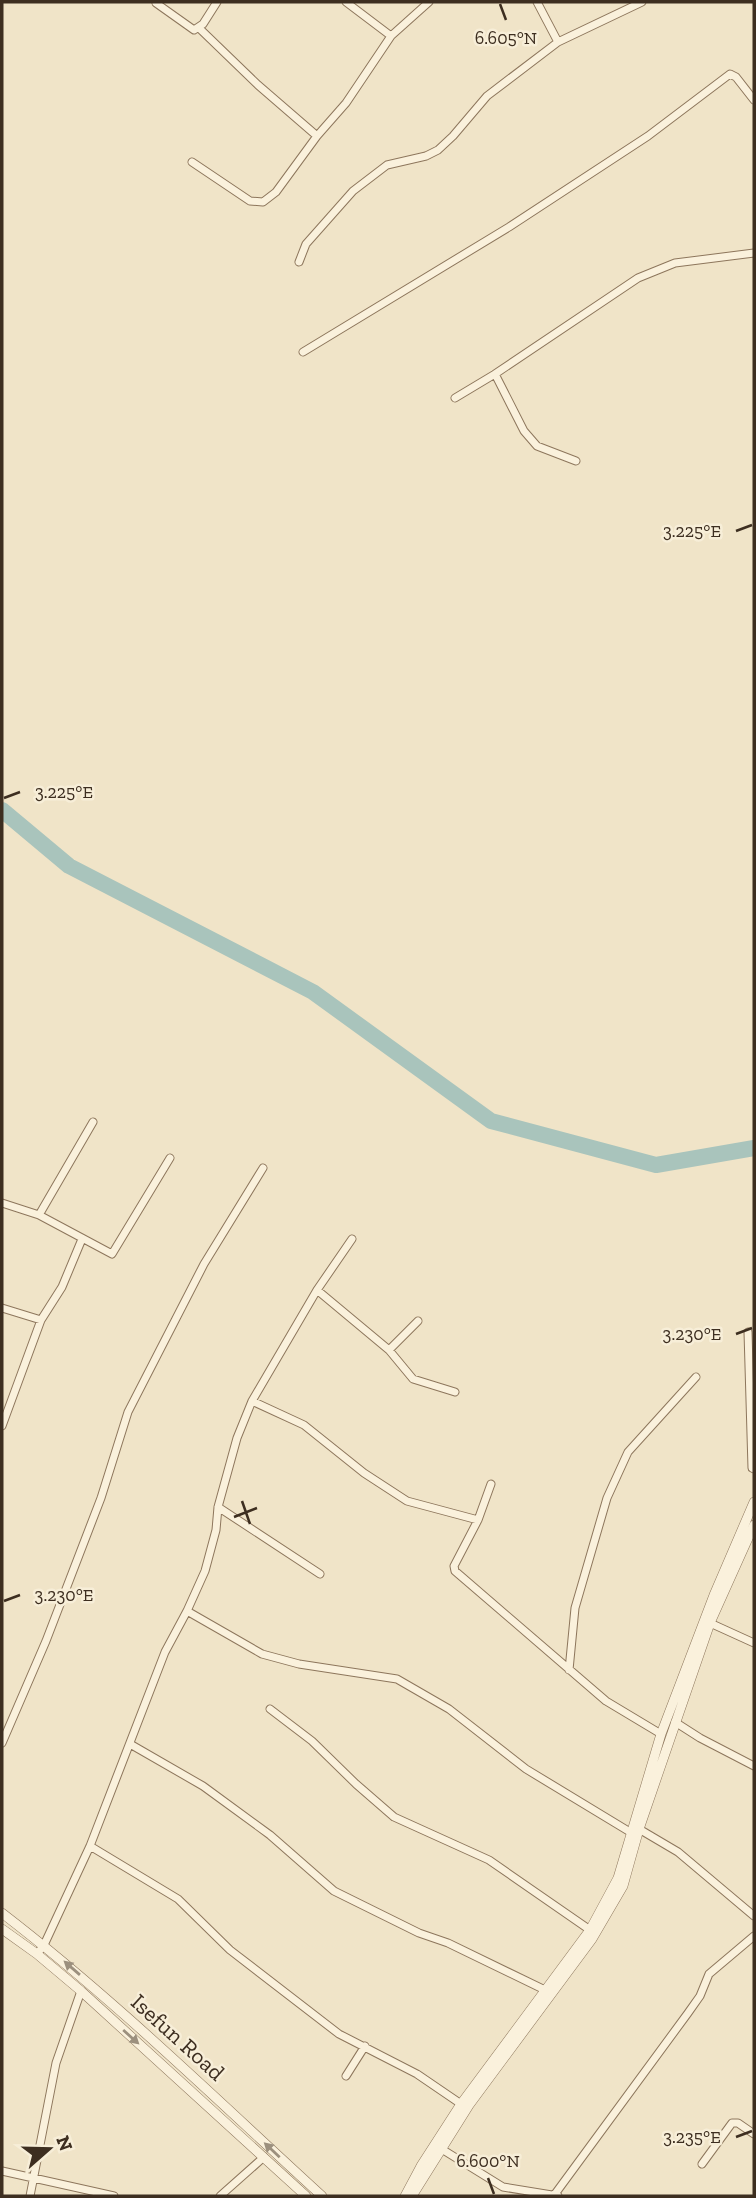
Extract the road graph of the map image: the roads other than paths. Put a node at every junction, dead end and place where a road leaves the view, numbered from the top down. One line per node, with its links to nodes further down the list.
1 (217, 2): 7 (street)
2 (346, 2): 8 (street)
3 (429, 2): 8 (street)
4 (537, 2): 9 (street)
5 (642, 2): 9 (street)
6 (156, 3): 7 (street)
7 (199, 28): 11 (street)
8 (391, 36): 11 (street)
9 (558, 42): 14 (street)
10 (754, 100): 15 (street)
11 (317, 136): 12 (street)
12 (192, 162)
13 (754, 253): 16 (street)
14 (299, 262)
15 (303, 352)
16 (495, 374): 17 (street); 18 (street)
17 (455, 398)
18 (576, 461)
19 (93, 1122): 23 (street)
20 (170, 1158): 24 (street)
21 (264, 1168): 50 (street)
22 (2, 1203): 23 (street)
23 (39, 1214): 24 (street)
24 (82, 1239): 28 (street)
25 (352, 1239): 26 (street)
26 (317, 1290): 31 (street); 34 (street)
27 (2, 1308): 28 (street)
28 (41, 1320): 35 (street)
29 (418, 1321): 31 (street)
30 (748, 1332): 36 (street)
31 (389, 1350): 33 (street)
32 (695, 1377): 46 (street)
33 (455, 1392)
34 (252, 1401): 39 (street); 40 (street)
35 (2, 1426)
36 (754, 1469)
37 (491, 1485): 40 (street)
38 (754, 1502): 49 (street)
39 (218, 1507): 42 (street); 43 (street)
40 (478, 1520): 46 (street)
41 (754, 1525): 44 (street)
42 (320, 1574)
43 (187, 1611): 51 (street); 53 (street)
44 (710, 1623): 45 (street); 48 (street)
45 (754, 1643)
46 (569, 1670): 49 (street)
47 (270, 1709): 58 (street)
48 (675, 1722): 52 (street); 53 (street)
49 (661, 1734): 53 (street)
50 (2, 1742)
51 (130, 1744): 54 (street); 62 (street)
52 (754, 1766)
53 (635, 1831): 56 (street); 58 (street); 68 (street)
54 (90, 1846): 60 (street); 64 (street)
55 (2, 1913): 60 (street, Isefun Road)
56 (753, 1913)
57 (2, 1929): 61 (street, Isefun Road)
58 (590, 1930): 62 (street)
59 (754, 1936): 73 (street)
60 (44, 1945): 61 (street); 78 (street, Isefun Road, one-way to 60)
61 (37, 1954): 63 (street, Isefun Road)
62 (545, 1990): 66 (street)
63 (80, 1991): 69 (street, Isefun Road, one-way to 69); 72 (street)
64 (365, 2046): 65 (street); 66 (street)
65 (346, 2076)
66 (461, 2104): 79 (street)
67 (754, 2134): 70 (street)
68 (440, 2148): 73 (street); 80 (street)
69 (264, 2157): 76 (street); 77 (street, Isefun Road)
70 (702, 2164)
71 (2, 2171): 72 (street)
72 (34, 2177): 74 (street); 75 (street)
73 (557, 2195)
74 (30, 2196)
75 (114, 2196)
76 (220, 2196)
77 (306, 2196)
78 (322, 2196)
79 (405, 2196)
80 (412, 2196)

